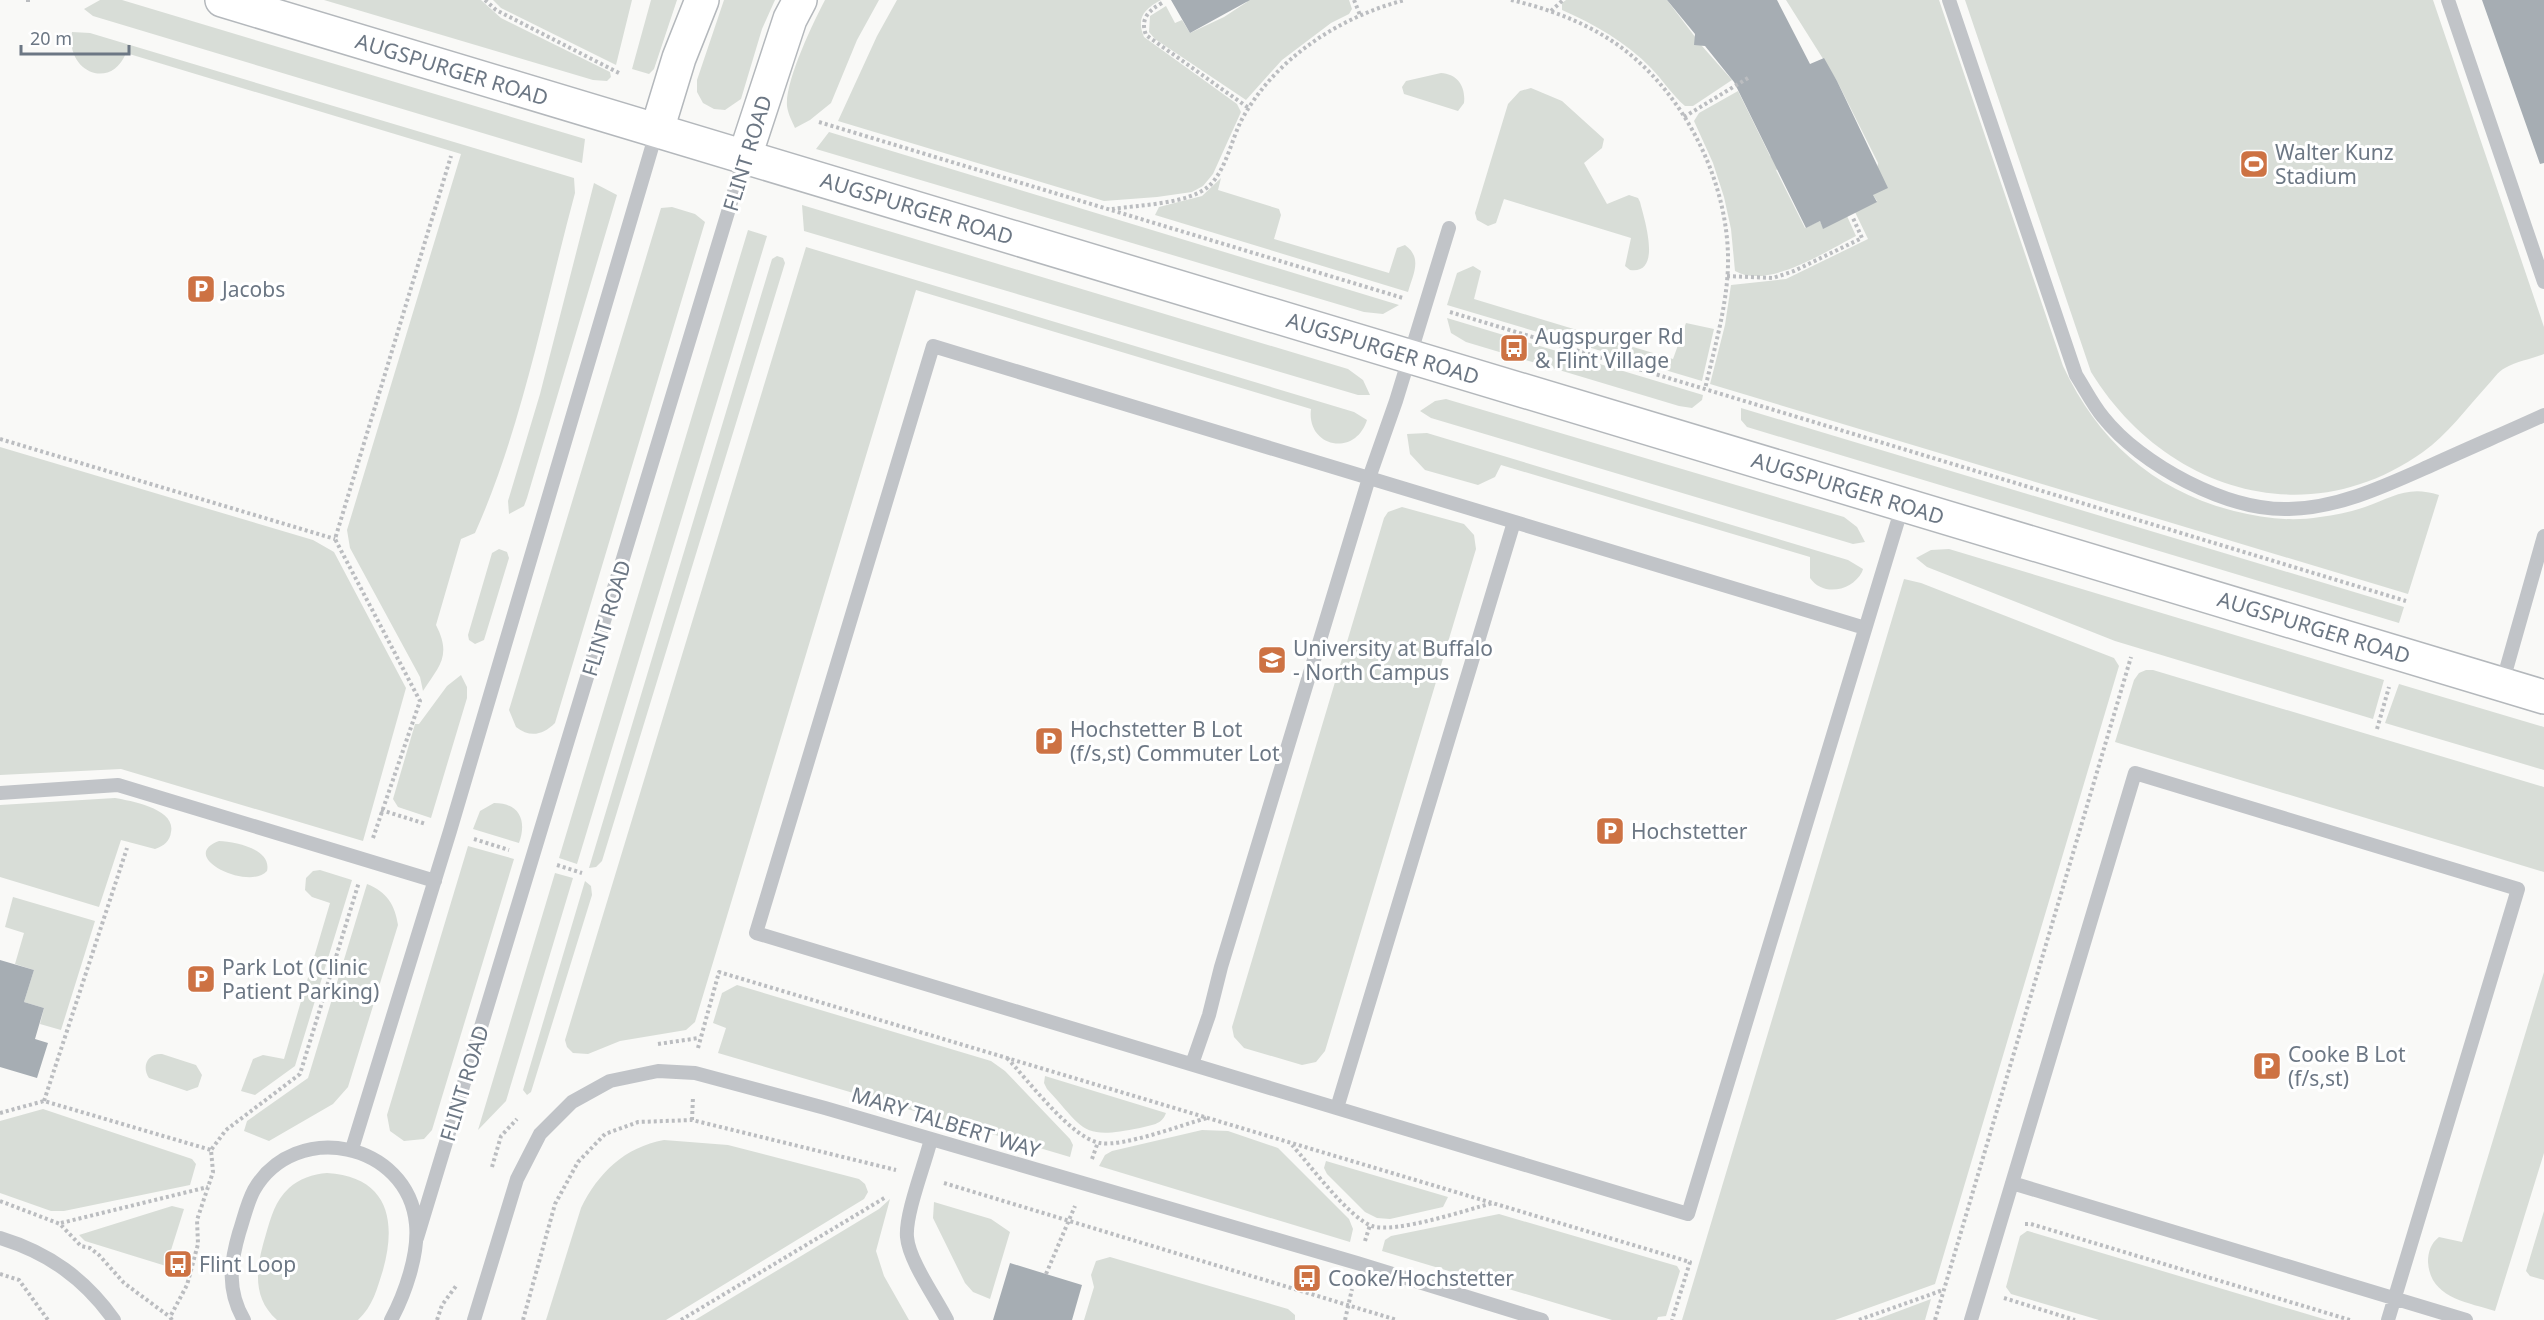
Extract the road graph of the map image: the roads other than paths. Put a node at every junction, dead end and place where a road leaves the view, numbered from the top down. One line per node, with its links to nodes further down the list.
1 (222, 0): 6 (street, AUGSPURGER ROAD)
2 (702, 0): 6 (street)
3 (801, 0): 7 (street, FLINT ROAD)
4 (1949, 0): 11 (lane)
5 (2448, 0): 9 (lane)
6 (657, 130): 7 (street, AUGSPURGER ROAD); 20 (lane)
7 (745, 156): 10 (street, AUGSPURGER ROAD); 27 (lane, FLINT ROAD)
8 (1449, 228): 10 (lane)
9 (2544, 282)
10 (1410, 356): 12 (lane); 13 (street, AUGSPURGER ROAD)
11 (2544, 416)
12 (1368, 478): 14 (lane); 21 (lane); 21 (lane)
13 (1903, 504): 16 (lane); 17 (street, AUGSPURGER ROAD)
14 (1514, 522): 16 (lane); 22 (lane)
15 (2544, 536): 17 (lane)
16 (1865, 628): 22 (lane)
17 (2502, 684): 18 (street, AUGSPURGER ROAD)
18 (2544, 697)
19 (0, 793): 20 (lane)
20 (435, 881): 24 (lane)
21 (1191, 1064): 22 (lane)
22 (1337, 1108)
23 (931, 1139): 32 (lane, MARY TALBERT WAY); 33 (lane); 34 (lane, MARY TALBERT WAY)
24 (352, 1149): 27 (lane); 30 (lane)
25 (2012, 1183): 28 (lane); 28 (lane); 35 (lane)
26 (0, 1238): 29 (lane)
27 (417, 1238): 31 (lane)
28 (2395, 1299): 36 (lane); 37 (lane)
29 (114, 1320)
30 (244, 1320)
31 (391, 1320)
32 (474, 1320)
33 (947, 1320)
34 (1542, 1320)
35 (1971, 1320)
36 (2388, 1320)
37 (2466, 1320)

